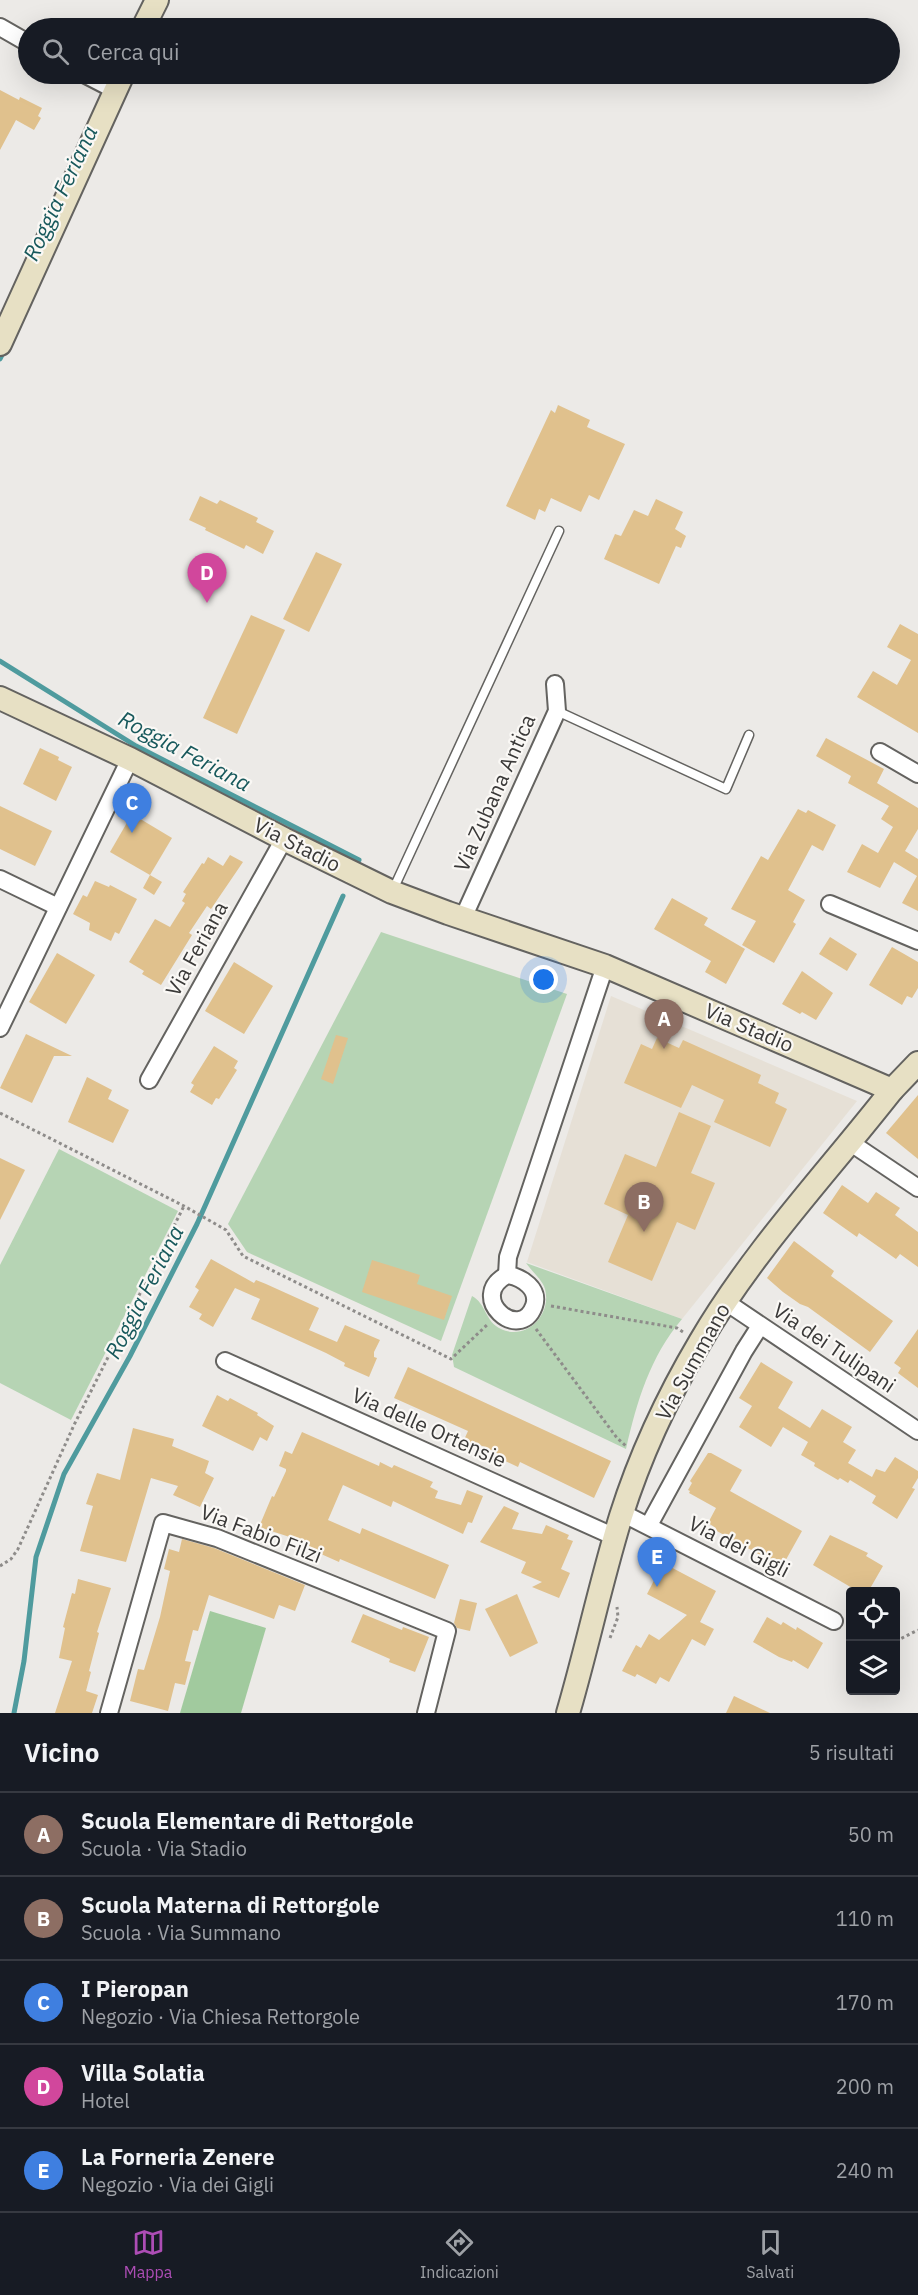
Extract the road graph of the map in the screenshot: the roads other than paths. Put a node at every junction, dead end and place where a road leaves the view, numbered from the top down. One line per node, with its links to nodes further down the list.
1 (157, 0): 2 (street)
2 (149, 18)
3 (0, 27): 4 (street)
4 (18, 37)
5 (118, 84): 6 (street)
6 (0, 344)
7 (559, 531): 17 (lane)
8 (555, 684): 10 (street, Via Zubana Antica)
9 (0, 698): 13 (street, Via Stadio)
10 (557, 711): 11 (lane); 20 (street, Via Zubana Antica)
11 (749, 735)
12 (880, 752): 14 (street)
13 (130, 759): 15 (street, Via Stadio); 19 (street)
14 (918, 774)
15 (284, 839): 17 (street, Via Stadio); 25 (street, Via Feriana)
16 (0, 879): 19 (street)
17 (392, 892): 20 (street, Via Stadio)
18 (830, 904): 21 (street)
19 (58, 907): 23 (street)
20 (463, 918): 22 (street, Via Stadio)
21 (918, 941)
22 (605, 966): 26 (street, Via Stadio); 29 (street)
23 (0, 1028)
24 (918, 1063): 26 (street, Via Summano)
25 (149, 1080)
26 (892, 1090): 27 (street, Via Summano)
27 (850, 1143): 28 (street); 30 (street, Via Summano)
28 (918, 1188)
29 (507, 1275)
30 (726, 1302): 31 (street, Via dei Tulipani); 34 (street, Via Summano)
31 (760, 1326): 33 (street, Via dei Tulipani); 35 (street, Via Summano)
32 (225, 1361): 36 (street, Via delle Ortensie)
33 (918, 1431)
34 (622, 1513): 35 (street, Via dei Gigli); 36 (street, Via Summano)
35 (649, 1525): 37 (street, Via dei Gigli)
36 (615, 1537): 40 (street, Via Summano)
37 (834, 1622)
38 (109, 1713): 39 (street, Via Fabio Filzi)
39 (426, 1713)
40 (568, 1713)

